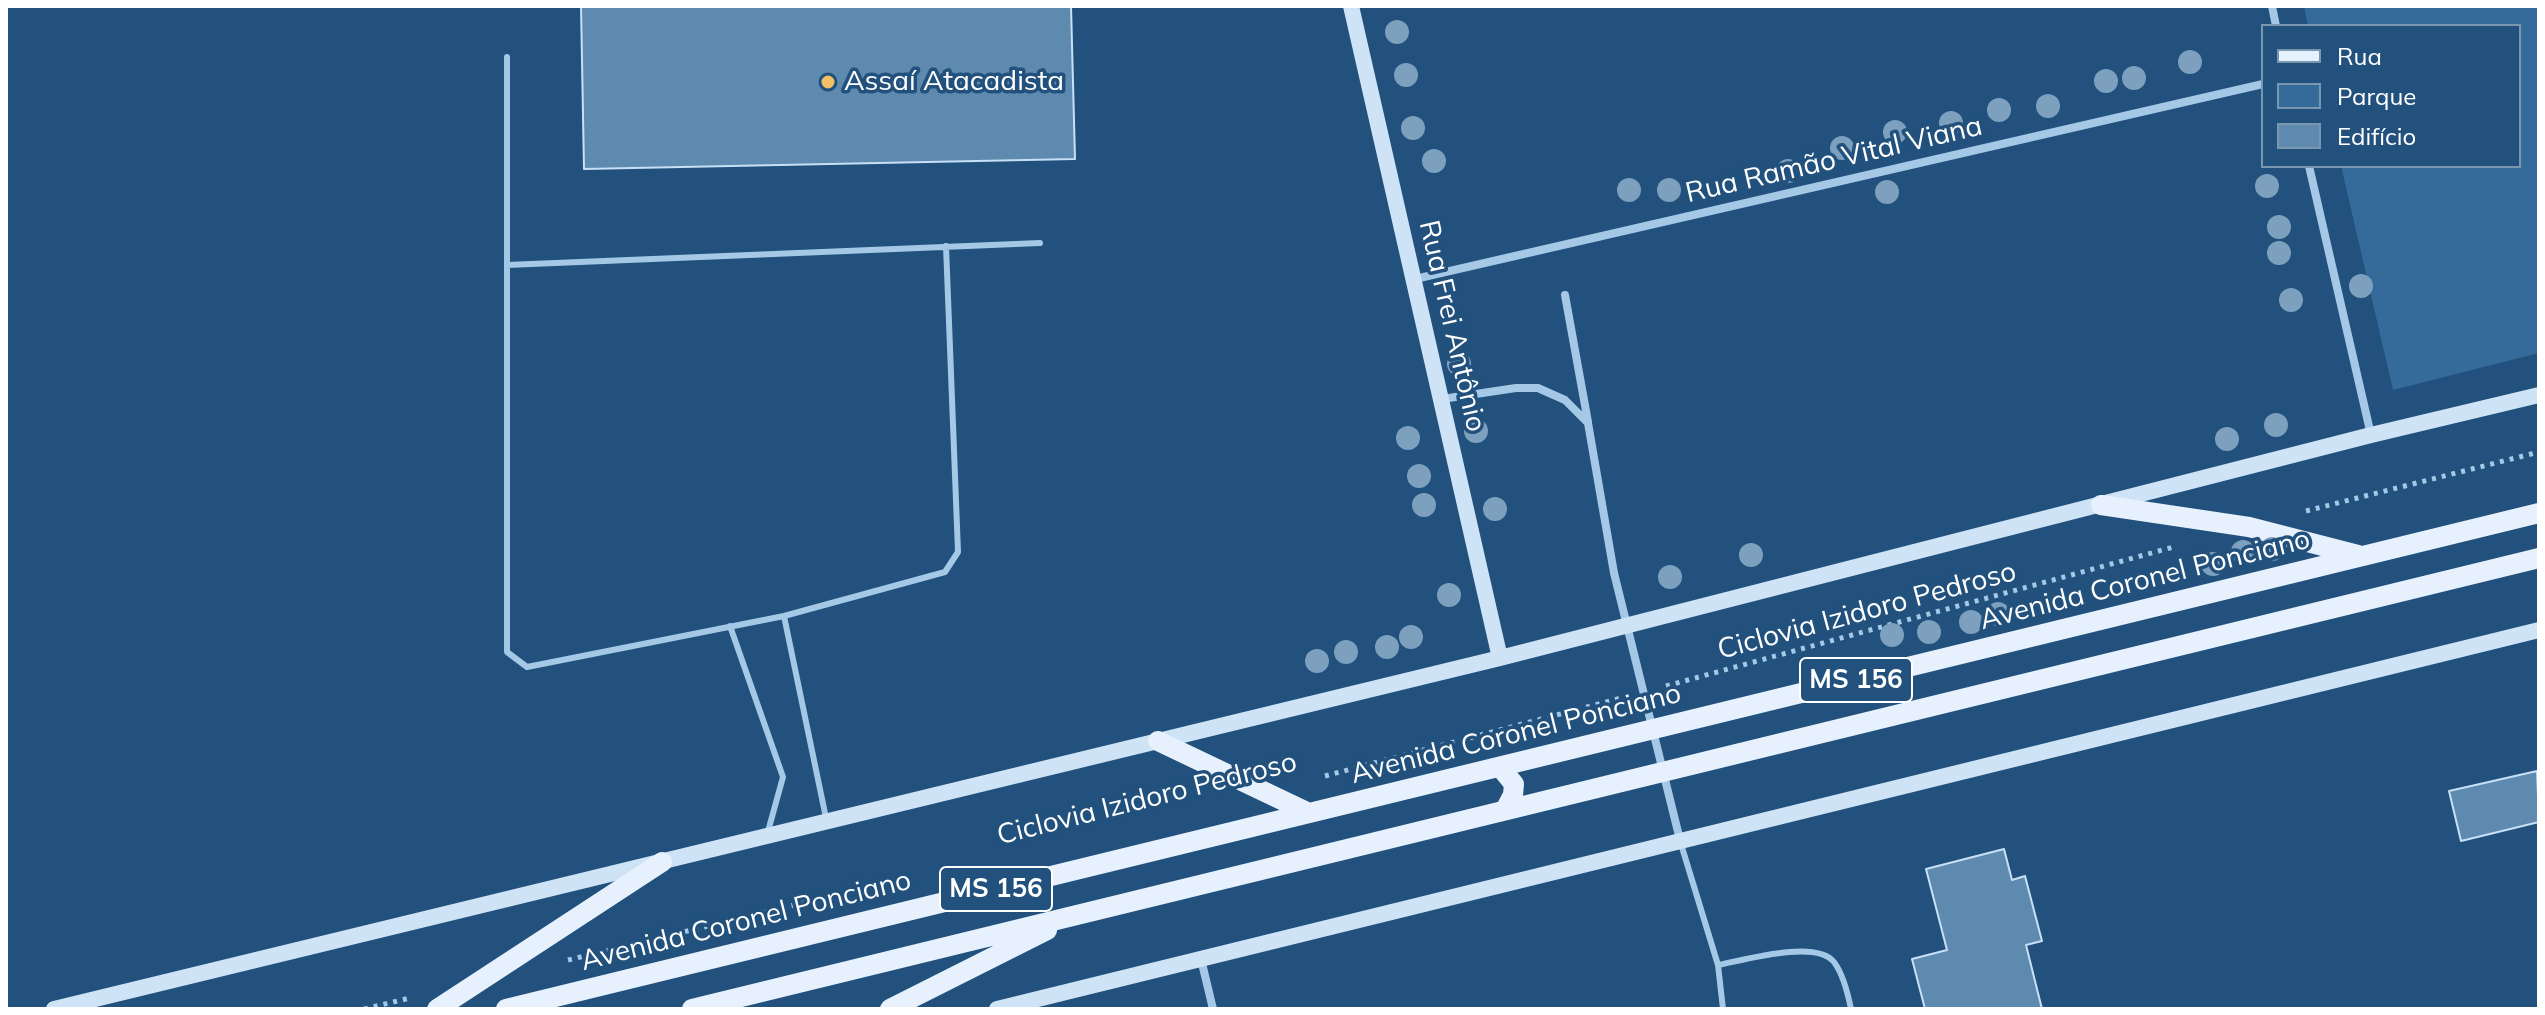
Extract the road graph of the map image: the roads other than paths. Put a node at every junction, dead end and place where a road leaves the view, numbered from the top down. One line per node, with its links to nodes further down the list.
1 (1351, 6): 8 (main road, Rua Frei Antônio)
2 (507, 57): 7 (lane)
3 (2261, 84): 8 (street, Rua Ramão Vital Viana)
4 (2309, 168): 13 (street)
5 (1040, 243): 6 (lane)
6 (946, 246): 7 (lane); 18 (lane)
7 (507, 265): 19 (lane)
8 (1415, 279): 11 (main road, Rua Frei Antônio)
9 (1565, 295): 12 (street)
10 (2539, 395): 13 (main road)
11 (1442, 399): 12 (street); 22 (main road, Rua Frei Antônio)
12 (1588, 423): 20 (street)
13 (2371, 435): 14 (main road)
14 (2101, 505): 16 (main road); 20 (main road)
15 (2539, 513): 16 (main road, Avenida Coronel Ponciano / MS 156)
16 (2362, 556): 23 (main road, Avenida Coronel Ponciano / MS 156)
17 (2539, 558): 26 (main road)
18 (784, 616): 19 (lane); 29 (lane)
19 (730, 626): 30 (lane)
20 (1626, 626): 22 (main road); 23 (street)
21 (2539, 630): 31 (main road)
22 (1500, 658): 24 (main road)
23 (1653, 729): 25 (main road, Avenida Coronel Ponciano / MS 156); 26 (street)
24 (1158, 741): 28 (main road); 29 (main road)
25 (1500, 767): 27 (main road); 28 (main road, Avenida Coronel Ponciano / MS 156)
26 (1662, 772): 27 (main road); 31 (street)
27 (1505, 810): 33 (main road)
28 (1309, 813): 38 (main road, Avenida Coronel Ponciano / MS 156)
29 (826, 822): 30 (main road)
30 (766, 837): 32 (main road)
31 (1680, 841): 34 (main road); 35 (lane)
32 (662, 862): 36 (main road); 37 (main road)
33 (1081, 914): 39 (main road); 40 (main road)
34 (1201, 959): 41 (main road); 42 (street)
35 (1718, 965): 43 (lane); 44 (lane)
36 (431, 1002)
37 (54, 1009)
38 (506, 1009)
39 (692, 1009)
40 (890, 1009)
41 (997, 1009)
42 (1213, 1009)
43 (1723, 1009)
44 (1851, 1009)

